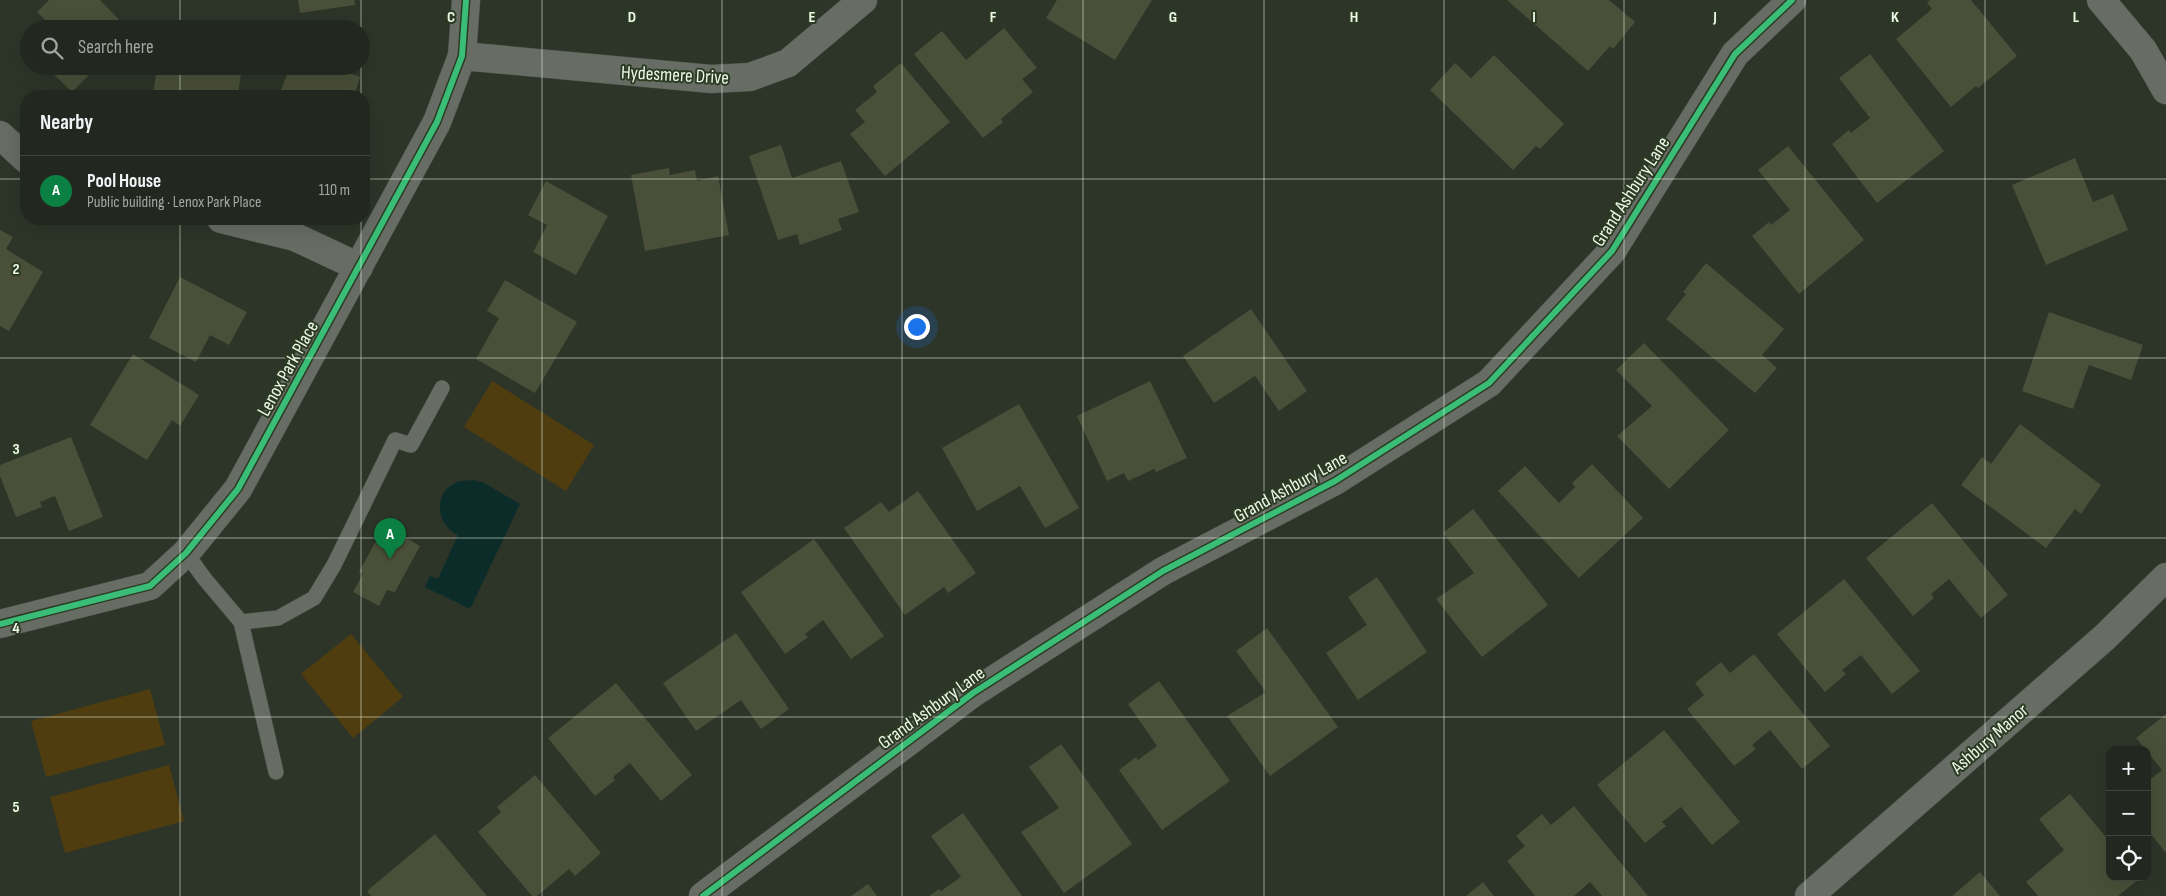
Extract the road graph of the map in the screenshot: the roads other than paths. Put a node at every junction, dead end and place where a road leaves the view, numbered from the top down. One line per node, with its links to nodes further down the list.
1 (466, 0): 5 (street, Lenox Park Place)
2 (863, 0): 5 (street, Hydesmere Drive)
3 (1792, 0): 17 (street, Grand Ashbury Lane)
4 (2101, 0): 6 (street)
5 (462, 56): 10 (street, Lenox Park Place)
6 (2166, 90)
7 (0, 135): 8 (street)
8 (20, 153)
9 (245, 225): 10 (street)
10 (359, 267): 12 (street, Lenox Park Place)
11 (442, 388): 14 (lane)
12 (186, 553): 14 (lane); 15 (street, Lenox Park Place)
13 (2166, 577): 18 (street, Ashbury Manor)
14 (242, 622): 16 (lane)
15 (0, 624)
16 (276, 772)
17 (703, 896)
18 (1809, 896)

